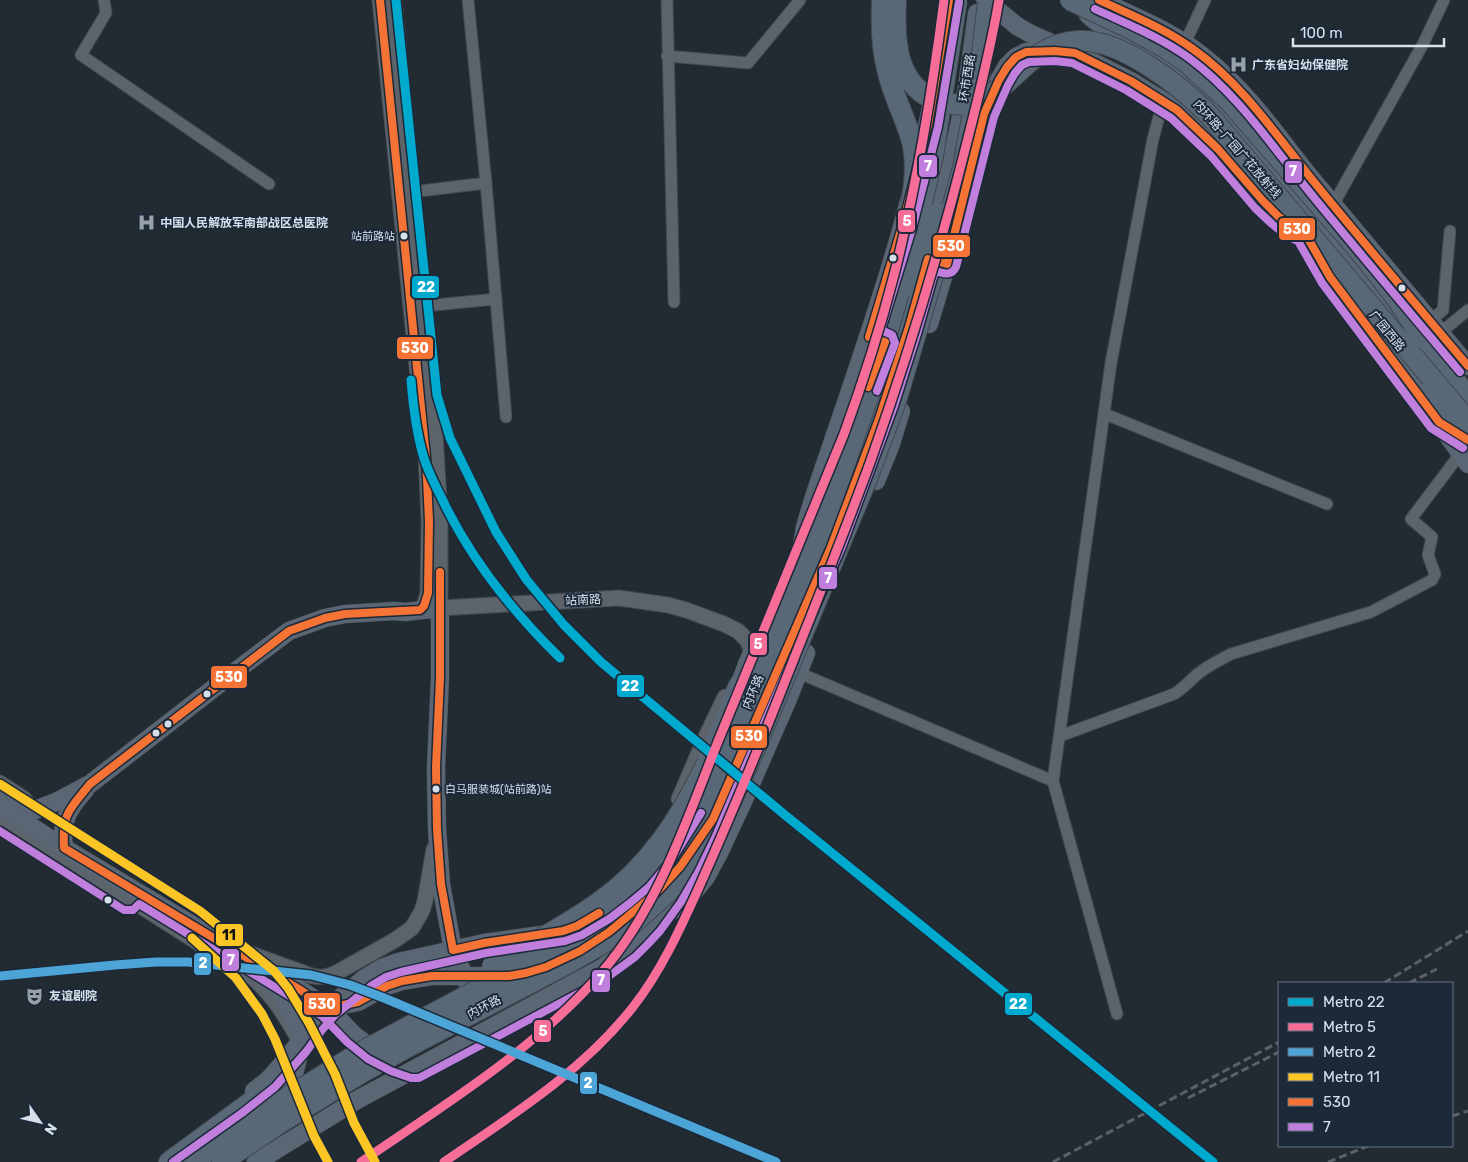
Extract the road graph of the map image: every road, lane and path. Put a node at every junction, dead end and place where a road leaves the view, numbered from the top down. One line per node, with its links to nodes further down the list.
1 (104, 0): 20 (street)
2 (380, 0): 47 (street)
3 (394, 0): 22 (street)
4 (468, 0): 21 (street)
5 (667, 0): 18 (street)
6 (800, 0): 18 (street)
7 (882, 0): 48 (highway, bridge)
8 (896, 0): 31 (highway, 内环路-广园广花放射线, bridge)
9 (985, 0): 17 (main road); 29 (main road, 环市西路); 45 (highway, bridge); 91 (highway, 内环路, bridge)
10 (1070, 0): 36 (highway, bridge)
11 (1075, 0): 36 (highway, 内环路-广园广花放射线, bridge)
12 (1099, 0): 16 (main road)
13 (1205, 0): 16 (street)
14 (1444, 0): 23 (street)
15 (956, 6): 24 (main road); 28 (main road, 环市西路); 48 (highway, 内环路, bridge)
16 (1185, 43): 23 (main road)
17 (1075, 53): 19 (main road); 30 (main road)
18 (667, 56): 33 (street)
19 (1163, 101): 27 (main road); 39 (street)
20 (269, 184)
21 (486, 184): 22 (street); 32 (street)
22 (412, 192): 34 (street)
23 (1333, 205): 25 (main road)
24 (902, 227): 28 (main road); 37 (main road)
25 (1354, 230): 36 (main road); 38 (main road, 广园西路)
26 (1450, 231): 36 (street)
27 (1305, 233): 42 (main road, 广园西路); 43 (main road)
28 (921, 234): 37 (main road, 环市西路)
29 (928, 259): 30 (main road); 52 (main road, 环市西路)
30 (947, 264): 50 (main road)
31 (1348, 281): 41 (highway, 内环路-广园广花放射线, bridge); 43 (highway, bridge)
32 (496, 299): 34 (street); 40 (street)
33 (674, 302)
34 (424, 306): 46 (street)
35 (1468, 310): 36 (street)
36 (1431, 331): 38 (highway, 内环路-广园广花放射线)
37 (877, 340): 45 (main road, 环市西路)
38 (1466, 386)
39 (1105, 414): 44 (street); 53 (street)
40 (506, 418)
41 (1468, 421)
42 (1468, 431)
43 (1466, 452): 53 (street)
44 (1327, 504)
45 (806, 571): 48 (main road, 环市西路); 52 (highway)
46 (440, 608): 47 (main road, 站南路); 49 (street, 站南路); 61 (main road)
47 (420, 610): 56 (main road, 站南路)
48 (778, 621): 49 (main road); 63 (main road, 环市西路); 80 (highway, 内环路, bridge)
49 (750, 657): 51 (main road); 64 (street)
50 (798, 672): 55 (street); 65 (main road)
51 (739, 685): 80 (highway, bridge)
52 (760, 706): 65 (main road, 环市西路)
53 (1060, 736): 55 (street)
54 (0, 781): 59 (street)
55 (1053, 781): 77 (street)
56 (90, 784): 59 (main road, 站南路); 62 (main road)
57 (0, 793): 59 (main road)
58 (0, 806): 62 (main road)
59 (35, 810)
60 (0, 819): 66 (street)
61 (438, 829): 67 (street); 69 (main road)
62 (64, 848): 66 (main road)
63 (655, 865): 64 (main road, 环市西路); 65 (main road)
64 (641, 880): 69 (main road, 环市西路)
65 (681, 885): 68 (main road); 74 (main road, 环市西路)
66 (132, 896): 67 (main road); 79 (street)
67 (226, 945): 71 (main road)
68 (588, 946): 70 (main road); 74 (main road)
69 (453, 950): 73 (main road); 76 (main road, 环市西路)
70 (564, 959): 72 (main road); 75 (main road)
71 (252, 961): 76 (main road); 79 (main road)
72 (526, 973): 73 (main road); 75 (main road)
73 (464, 976): 76 (main road); 78 (main road)
74 (564, 989): 75 (main road, 环市西路)
75 (541, 1001): 78 (main road, 环市西路)
76 (328, 1008): 79 (main road, 环市西路); 81 (main road)
77 (1117, 1014)
78 (494, 1026): 81 (main road, 环市西路)
79 (299, 1045): 82 (main road); 84 (main road, 环市西路); 86 (main road)
80 (357, 1054): 89 (highway, 内环路, bridge)
81 (414, 1069): 83 (main road, 环市西路)
82 (278, 1084): 84 (main road); 87 (highway); 88 (main road)
83 (357, 1100): 84 (main road); 85 (main road, 环市西路)
84 (255, 1130): 90 (main road, 环市西路)
85 (261, 1160): 92 (main road, 环市西路)
86 (156, 1162)
87 (169, 1162)
88 (182, 1162)
89 (192, 1162)
90 (210, 1162)
91 (222, 1162)
92 (245, 1162)

